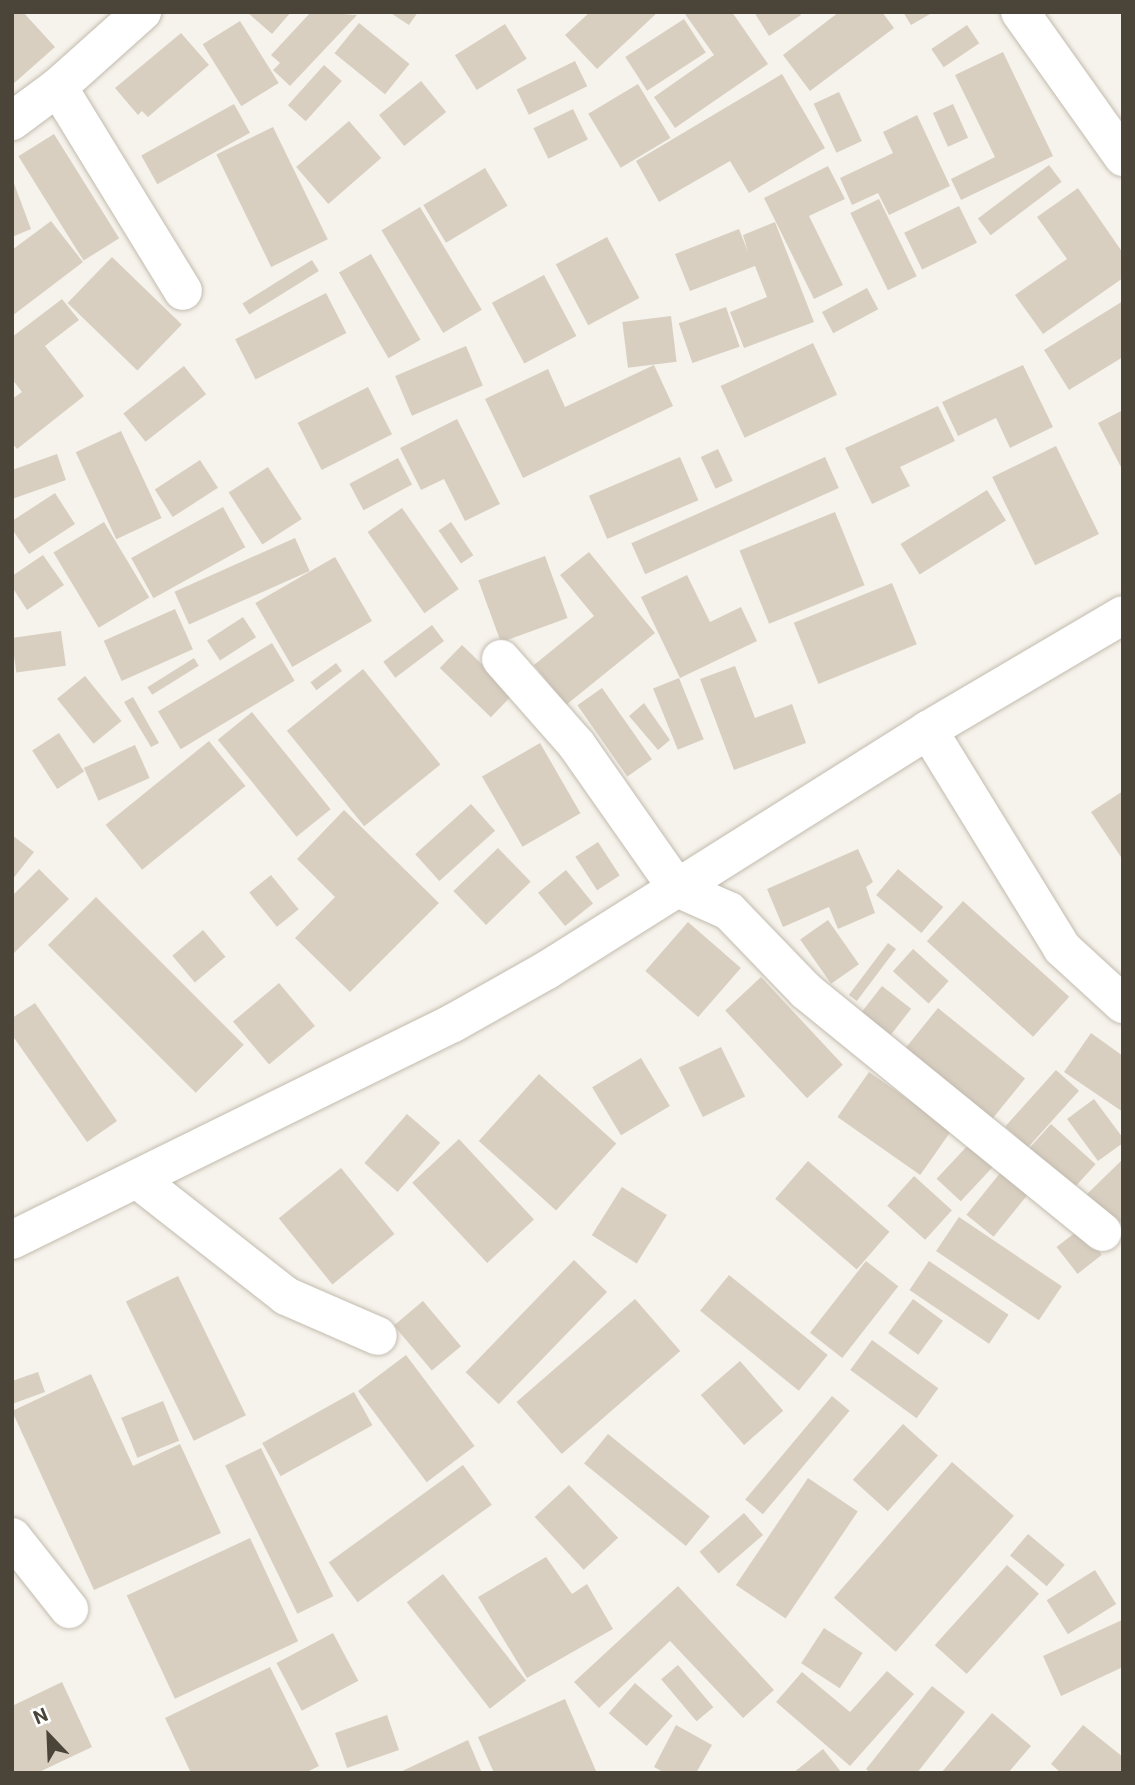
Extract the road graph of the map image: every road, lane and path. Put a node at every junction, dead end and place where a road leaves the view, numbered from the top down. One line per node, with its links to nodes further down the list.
1 (142, 12): 3 (street)
2 (1020, 12): 5 (street)
3 (58, 87): 4 (street); 6 (street)
4 (12, 121)
5 (1123, 157)
6 (183, 291)
7 (1123, 615): 9 (street)
8 (501, 659): 10 (street)
9 (928, 730): 10 (street); 11 (street)
10 (677, 888): 12 (street); 13 (street)
11 (1123, 1004)
12 (137, 1178): 14 (street); 15 (street)
13 (1103, 1232)
14 (12, 1240)
15 (377, 1336)
16 (12, 1536): 17 (street)
17 (69, 1609)

